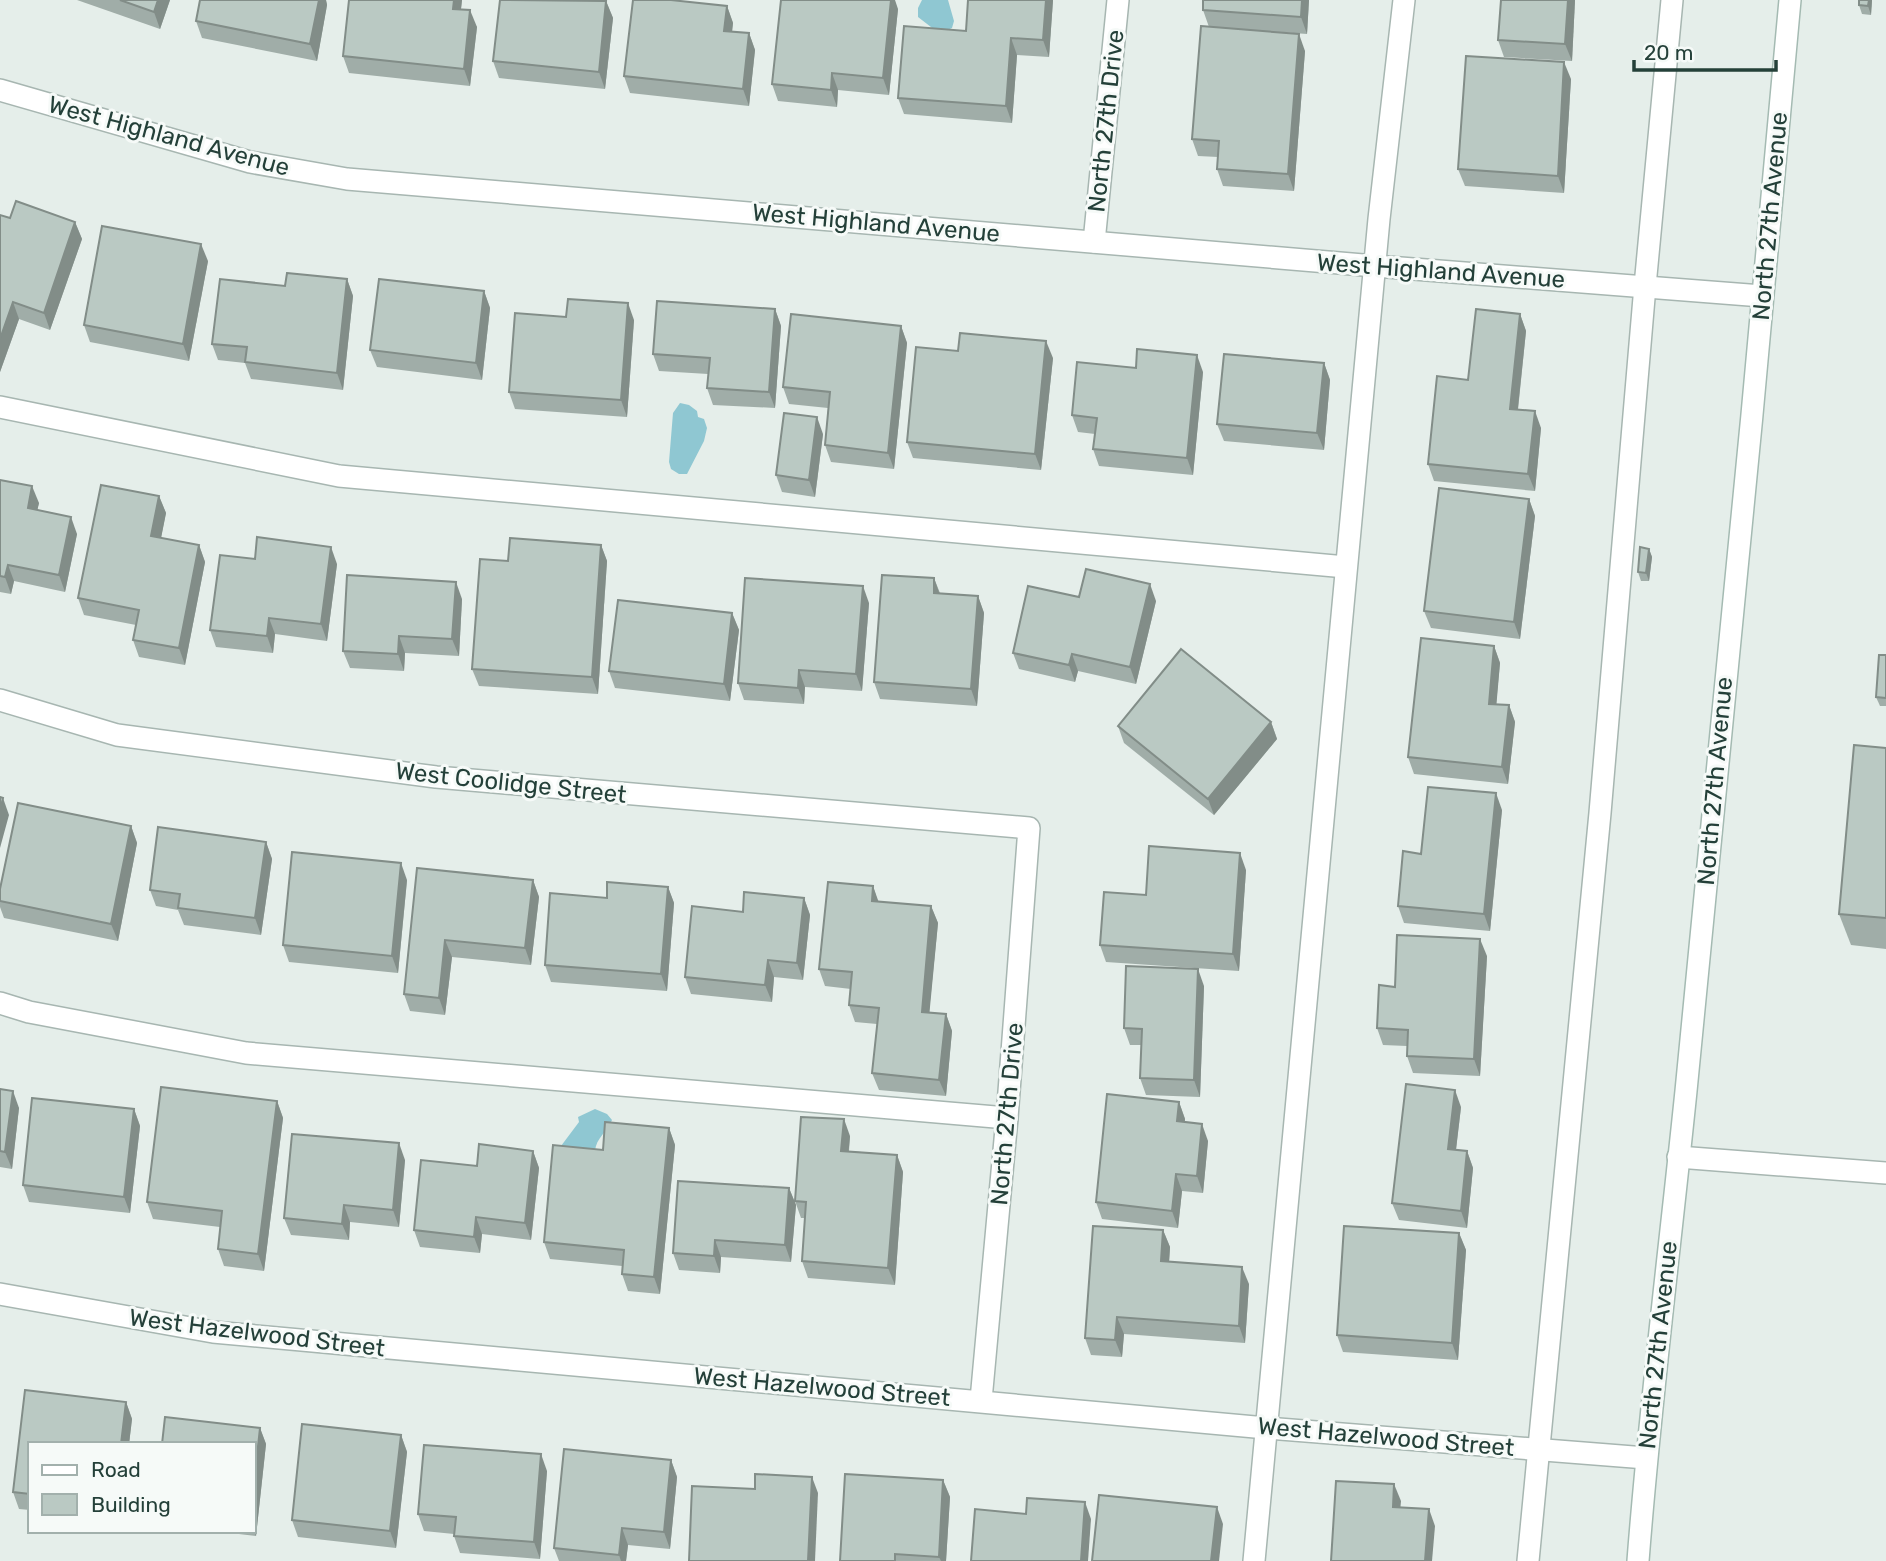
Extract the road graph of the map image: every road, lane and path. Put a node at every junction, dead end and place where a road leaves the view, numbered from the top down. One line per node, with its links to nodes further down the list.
1 (1118, 0): 6 (street, North 27th Drive)
2 (1404, 0): 7 (street)
3 (1672, 0): 8 (street)
4 (1790, 0): 9 (street, North 27th Avenue)
5 (0, 90): 6 (street, West Highland Avenue)
6 (1094, 242): 7 (street, West Highland Avenue)
7 (1375, 266): 8 (street, West Highland Avenue); 11 (street)
8 (1645, 286): 9 (street, West Highland Avenue); 21 (street)
9 (1762, 296): 16 (street, North 27th Avenue)
10 (0, 407): 11 (street)
11 (1346, 567): 20 (street)
12 (0, 700): 13 (street, West Coolidge Street)
13 (1029, 828): 15 (street, North 27th Drive)
14 (0, 1003): 15 (street)
15 (1007, 1118): 19 (street, North 27th Drive)
16 (1678, 1157): 17 (street); 22 (street, North 27th Avenue)
17 (1886, 1173)
18 (0, 1294): 19 (street, West Hazelwood Street)
19 (981, 1400): 20 (street, West Hazelwood Street)
20 (1266, 1427): 21 (street, West Hazelwood Street); 23 (street)
21 (1538, 1449): 22 (street, West Hazelwood Street); 24 (street)
22 (1646, 1458): 25 (street, North 27th Avenue)
23 (1255, 1561)
24 (1528, 1561)
25 (1638, 1561)

